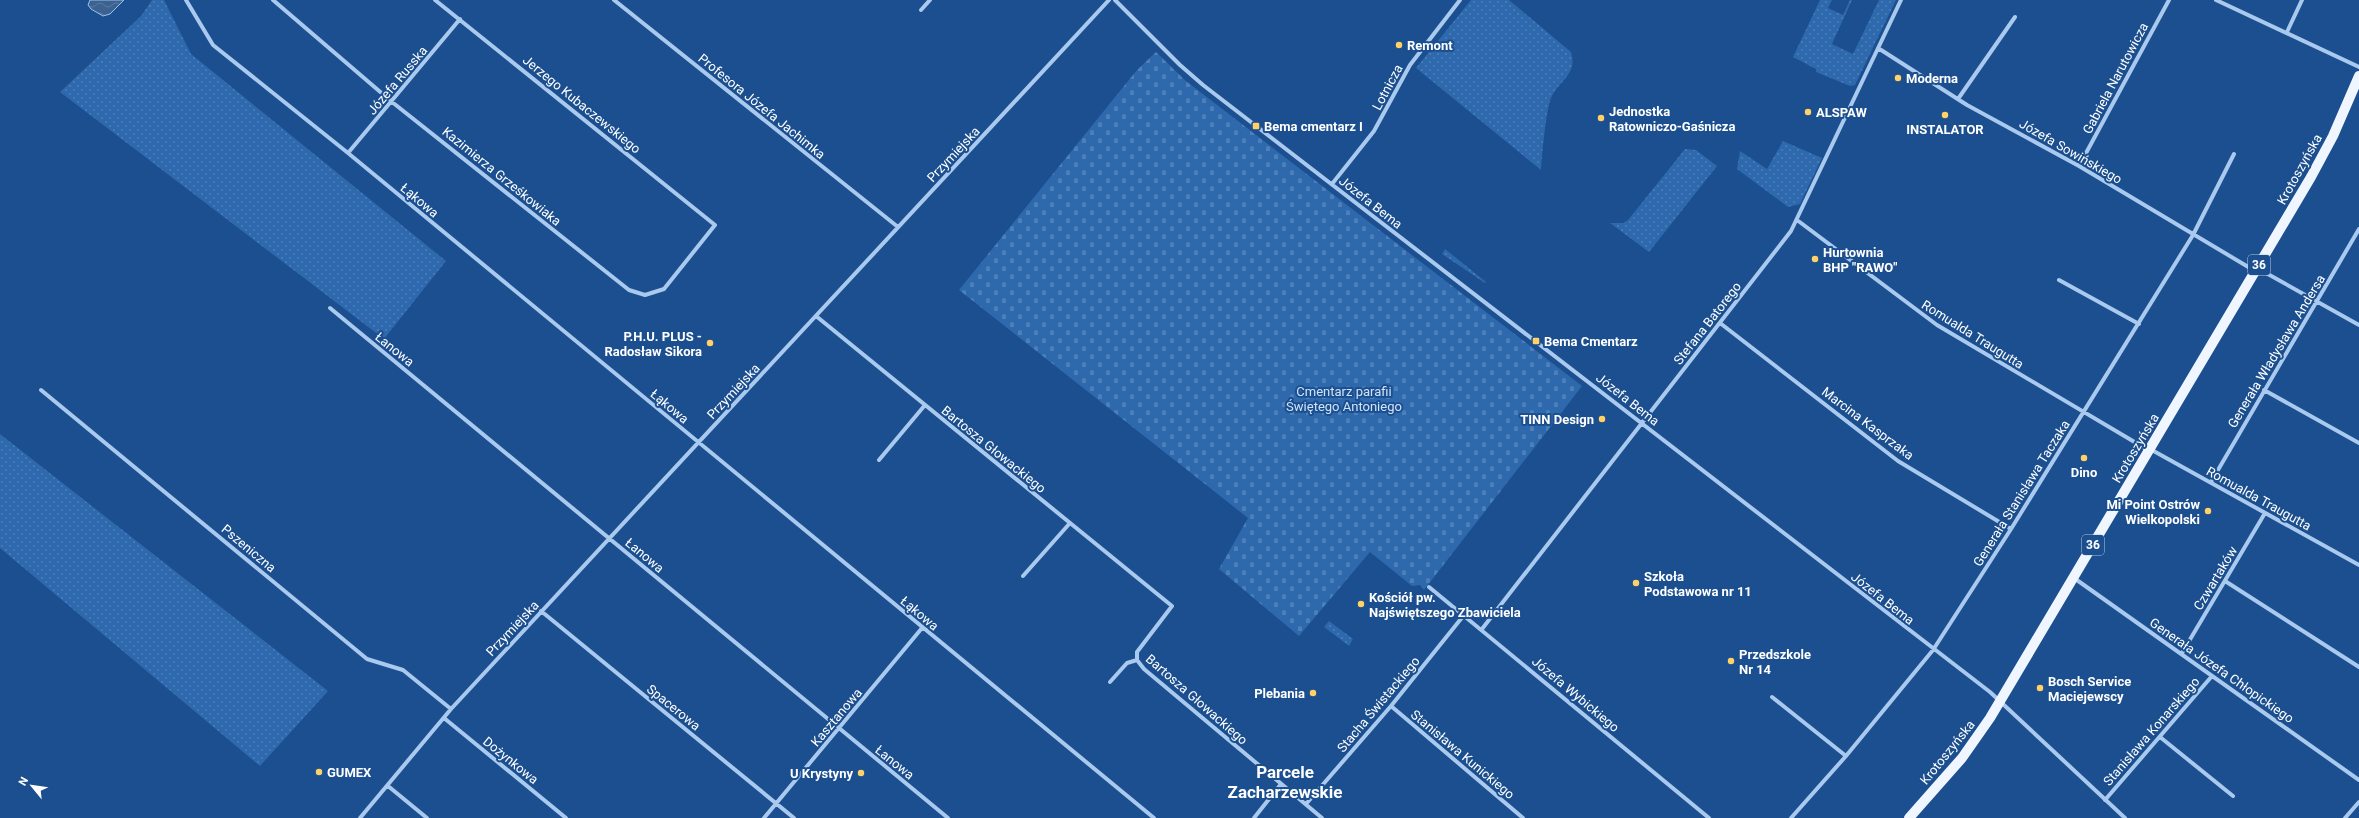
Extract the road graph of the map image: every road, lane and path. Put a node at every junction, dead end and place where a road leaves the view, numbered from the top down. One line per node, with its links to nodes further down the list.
1 (186, 0): 22 (street, Łąkowa)
2 (273, 0): 21 (street, Kazimierza Grześkowiaka)
3 (436, 0): 15 (street, Jerzego Kubaczewskiego)
4 (614, 0): 28 (street, Profesora Józefa Jachimka)
5 (930, 0): 13 (street)
6 (1108, 0): 28 (street, Przymiejska)
7 (1114, 0): 25 (street, Józefa Bema)
8 (1460, 0): 25 (street, Lotnicza)
9 (1901, 0): 17 (street, Stefana Batorego)
10 (2169, 0): 24 (street, Gabriela Narutowicza)
11 (2216, 0): 16 (street)
12 (2302, 0): 16 (street)
13 (921, 10)
14 (2015, 17): 20 (street)
15 (460, 19): 21 (street, Józefa Russka); 27 (street, Jerzego Kubaczewskiego)
16 (2287, 32): 18 (street)
17 (1878, 48): 20 (street, Józefa Sowińskiego); 26 (street, Stefana Batorego)
18 (2359, 67)
19 (2359, 76): 31 (main road, Krotoszyńska / 36)
20 (1958, 99): 24 (street, Józefa Sowińskiego)
21 (392, 102): 22 (street, Józefa Russka); 27 (street, Kazimierza Grześkowiaka)
22 (348, 154): 44 (street, Łąkowa)
23 (2234, 154): 30 (street, Generała Stanisława Taczaka)
24 (2078, 166): 30 (street, Józefa Sowińskiego)
25 (1332, 184): 43 (street, Józefa Bema)
26 (1797, 220): 36 (street, Stefana Batorego); 42 (street, Romualda Traugutta)
27 (715, 225)
28 (898, 227): 35 (street, Przymiejska)
29 (2359, 229): 33 (street, Generała Władysława Andersa)
30 (2193, 235): 31 (street, Józefa Sowińskiego); 37 (street, Generała Stanisława Taczaka)
31 (2256, 270): 33 (street, Józefa Sowińskiego); 46 (main road, Krotoszyńska / 36)
32 (2059, 280): 37 (street)
33 (2316, 302): 38 (street, Józefa Sowińskiego); 40 (street, Generała Władysława Andersa)
34 (330, 308): 52 (street, Łanowa)
35 (816, 316): 41 (street, Bartosza Głowackiego); 44 (street, Przymiejska)
36 (1720, 322): 43 (street, Stefana Batorego); 51 (street, Marcina Kasprzaka)
37 (2139, 324): 42 (street, Generała Stanisława Taczaka)
38 (2359, 325)
39 (41, 390): 71 (street, Pszeniczna)
40 (2264, 390): 45 (street); 48 (street, Generała Władysława Andersa)
41 (925, 405): 47 (street, Bartosza Głowackiego); 50 (street, Bartosza Głowackiego)
42 (2083, 412): 46 (street, Romualda Traugutta); 51 (street, Generała Stanisława Taczaka)
43 (1643, 423): 61 (street, Stefana Batorego); 62 (street, Józefa Bema)
44 (699, 443): 52 (street, Przymiejska); 60 (street, Łąkowa)
45 (2359, 443)
46 (2149, 449): 48 (street, Romualda Traugutta); 55 (main road, Krotoszyńska / 36)
47 (879, 460)
48 (2211, 482): 49 (street, Romualda Traugutta)
49 (2265, 513): 53 (street, Romualda Traugutta); 56 (street, Czwartaków)
50 (1070, 523): 54 (street); 64 (street, Bartosza Głowackiego)
51 (2011, 529): 62 (street, Generała Stanisława Taczaka)
52 (610, 538): 58 (street, Przymiejska); 73 (street, Łanowa)
53 (2359, 565)
54 (1023, 576)
55 (2074, 578): 63 (street, Generała Józefa Chłopickiego); 69 (main road, Krotoszyńska / 36)
56 (2226, 581): 63 (street, Czwartaków); 65 (street)
57 (1429, 587): 59 (street, Józefa Wybickiego)
58 (541, 611): 71 (street, Przymiejska); 82 (street, Spacerowa)
59 (1464, 615): 61 (street, Józefa Wybickiego); 70 (street, Stacha Świstackiego)
60 (922, 628): 73 (street, Kasztanowa); 90 (street, Łąkowa)
61 (1482, 629): 94 (street, Józefa Wybickiego)
62 (1933, 650): 69 (street, Józefa Bema); 75 (street, Generała Stanisława Taczaka)
63 (2182, 653): 66 (street, Generała Józefa Chłopickiego)
64 (1137, 660): 67 (street); 77 (street, Bartosza Głowackiego)
65 (2359, 667)
66 (2212, 676): 74 (street, Stanisława Konarskiego); 76 (street, Generała Józefa Chłopickiego)
67 (1110, 682)
68 (1772, 697): 75 (street)
69 (2000, 701): 80 (street, Józefa Bema); 96 (main road, Krotoszyńska / 36)
70 (1391, 706): 83 (street, Stacha Świstackiego); 93 (street, Stanisława Kunickiego)
71 (451, 709): 72 (street, Przymiejska)
72 (444, 718): 78 (street, Przymiejska); 86 (street, Dożynkowa)
73 (839, 729): 82 (street, Kasztanowa); 89 (street, Łanowa)
74 (2160, 737): 79 (street); 80 (street, Stanisława Konarskiego)
75 (1846, 756): 95 (street, Generała Stanisława Taczaka)
76 (2359, 780)
77 (1281, 784): 83 (street, Bartosza Głowackiego); 91 (street)
78 (388, 786): 84 (street, Przymiejska); 85 (street)
79 (2233, 796)
80 (2105, 800): 97 (street, Józefa Bema)
81 (2359, 802): 98 (street)
82 (776, 803): 87 (street, Kasztanowa); 88 (street, Spacerowa)
83 (1306, 804): 92 (street, Bartosza Głowackiego)
84 (360, 818)
85 (427, 818)
86 (566, 818)
87 (764, 818)
88 (794, 818)
89 (948, 818)
90 (1154, 818)
91 (1254, 818)
92 (1322, 818)
93 (1523, 818)
94 (1709, 818)
95 (1791, 818)
96 (1909, 818)
97 (2125, 818)
98 (2344, 818)

